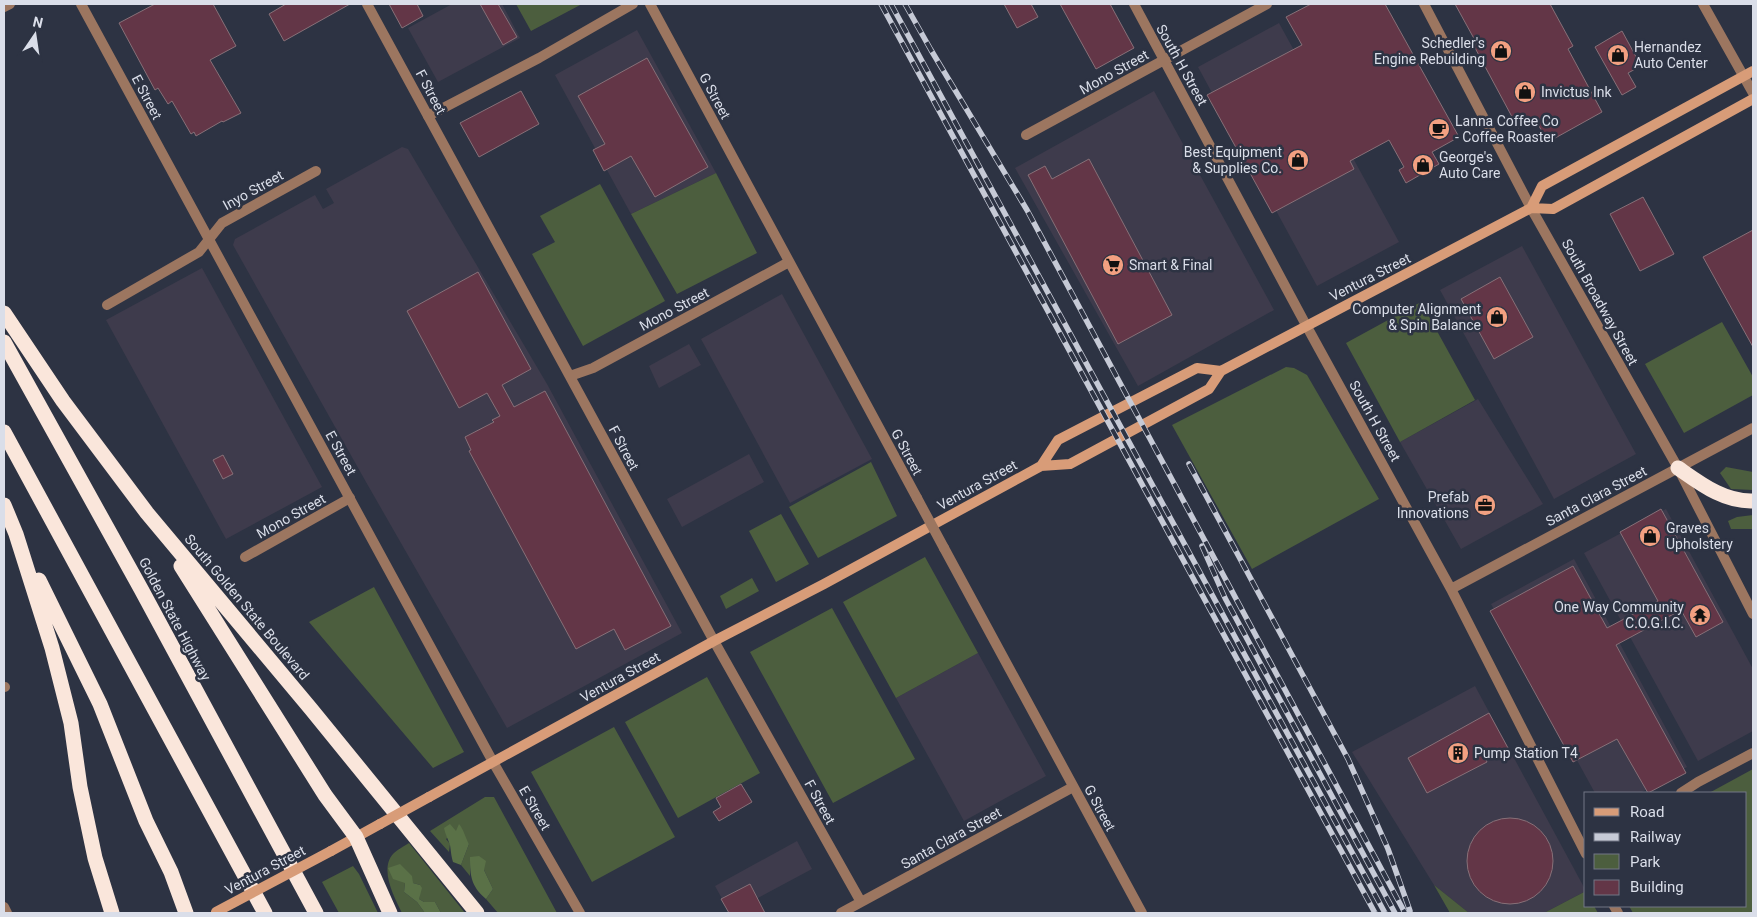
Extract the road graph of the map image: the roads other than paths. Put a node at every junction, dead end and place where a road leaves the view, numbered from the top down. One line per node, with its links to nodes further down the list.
1 (10, 4): 10 (street)
2 (81, 4): 20 (street, E Street)
3 (368, 4): 16 (street, F Street)
4 (633, 4): 16 (street)
5 (650, 4): 21 (street, G Street)
6 (1134, 4): 11 (street, South H Street)
7 (1267, 4): 11 (street, Mono Street)
8 (1424, 4): 19 (street, South Broadway Street)
9 (1703, 4): 13 (street)
10 (4, 7)
11 (1164, 60): 17 (street, Mono Street); 24 (street, South H Street)
12 (1753, 71): 13 (main road)
13 (1743, 77): 14 (street); 19 (main road)
14 (1753, 93)
15 (1753, 99): 19 (main road, Ventura Street)
16 (428, 116): 27 (street, F Street)
17 (1026, 135)
18 (316, 171): 20 (street, Inyo Street)
19 (1531, 208): 24 (main road, Ventura Street); 31 (street, South Broadway Street)
20 (209, 239): 22 (street, Inyo Street); 32 (street, E Street)
21 (789, 262): 27 (street, Mono Street); 43 (street, G Street, bridge)
22 (107, 305)
23 (4, 313): 35 (highway, South Golden State Boulevard)
24 (1306, 325): 26 (main road, Ventura Street); 38 (street, South H Street)
25 (4, 342): 54 (highway, Golden State Highway)
26 (1220, 371): 30 (main road, Ventura Street); 30 (main road, Ventura Street)
27 (570, 376): 40 (street, F Street)
28 (1753, 428): 31 (street, Santa Clara Street)
29 (4, 432): 53 (highway)
30 (1041, 466): 40 (main road, Ventura Street)
31 (1678, 468): 33 (highway); 38 (street, Santa Clara Street); 39 (street, South Broadway Street)
32 (350, 498): 37 (street, Mono Street); 42 (street, E Street)
33 (1753, 501)
34 (4, 505): 36 (highway)
35 (147, 513): 45 (highway); 56 (highway, South Golden State Boulevard)
36 (16, 534): 50 (highway); 51 (highway)
37 (245, 557)
38 (1451, 589): 46 (street, South H Street)
39 (1753, 614)
40 (714, 642): 42 (main road, Ventura Street); 47 (street, F Street)
41 (1753, 753): 44 (street)
42 (493, 762): 45 (main road, Ventura Street, bridge); 57 (street, E Street)
43 (1073, 787): 47 (street, Santa Clara Street); 59 (street, G Street)
44 (1683, 792)
45 (356, 836): 52 (main road, Ventura Street, bridge); 55 (highway)
46 (1584, 850)
47 (861, 902): 58 (street, Santa Clara Street)
48 (4, 908): 49 (street)
49 (7, 913)
50 (112, 913)
51 (186, 913)
52 (215, 913)
53 (265, 913)
54 (316, 913)
55 (390, 913)
56 (477, 913)
57 (580, 913)
58 (841, 913)
59 (1142, 913)

